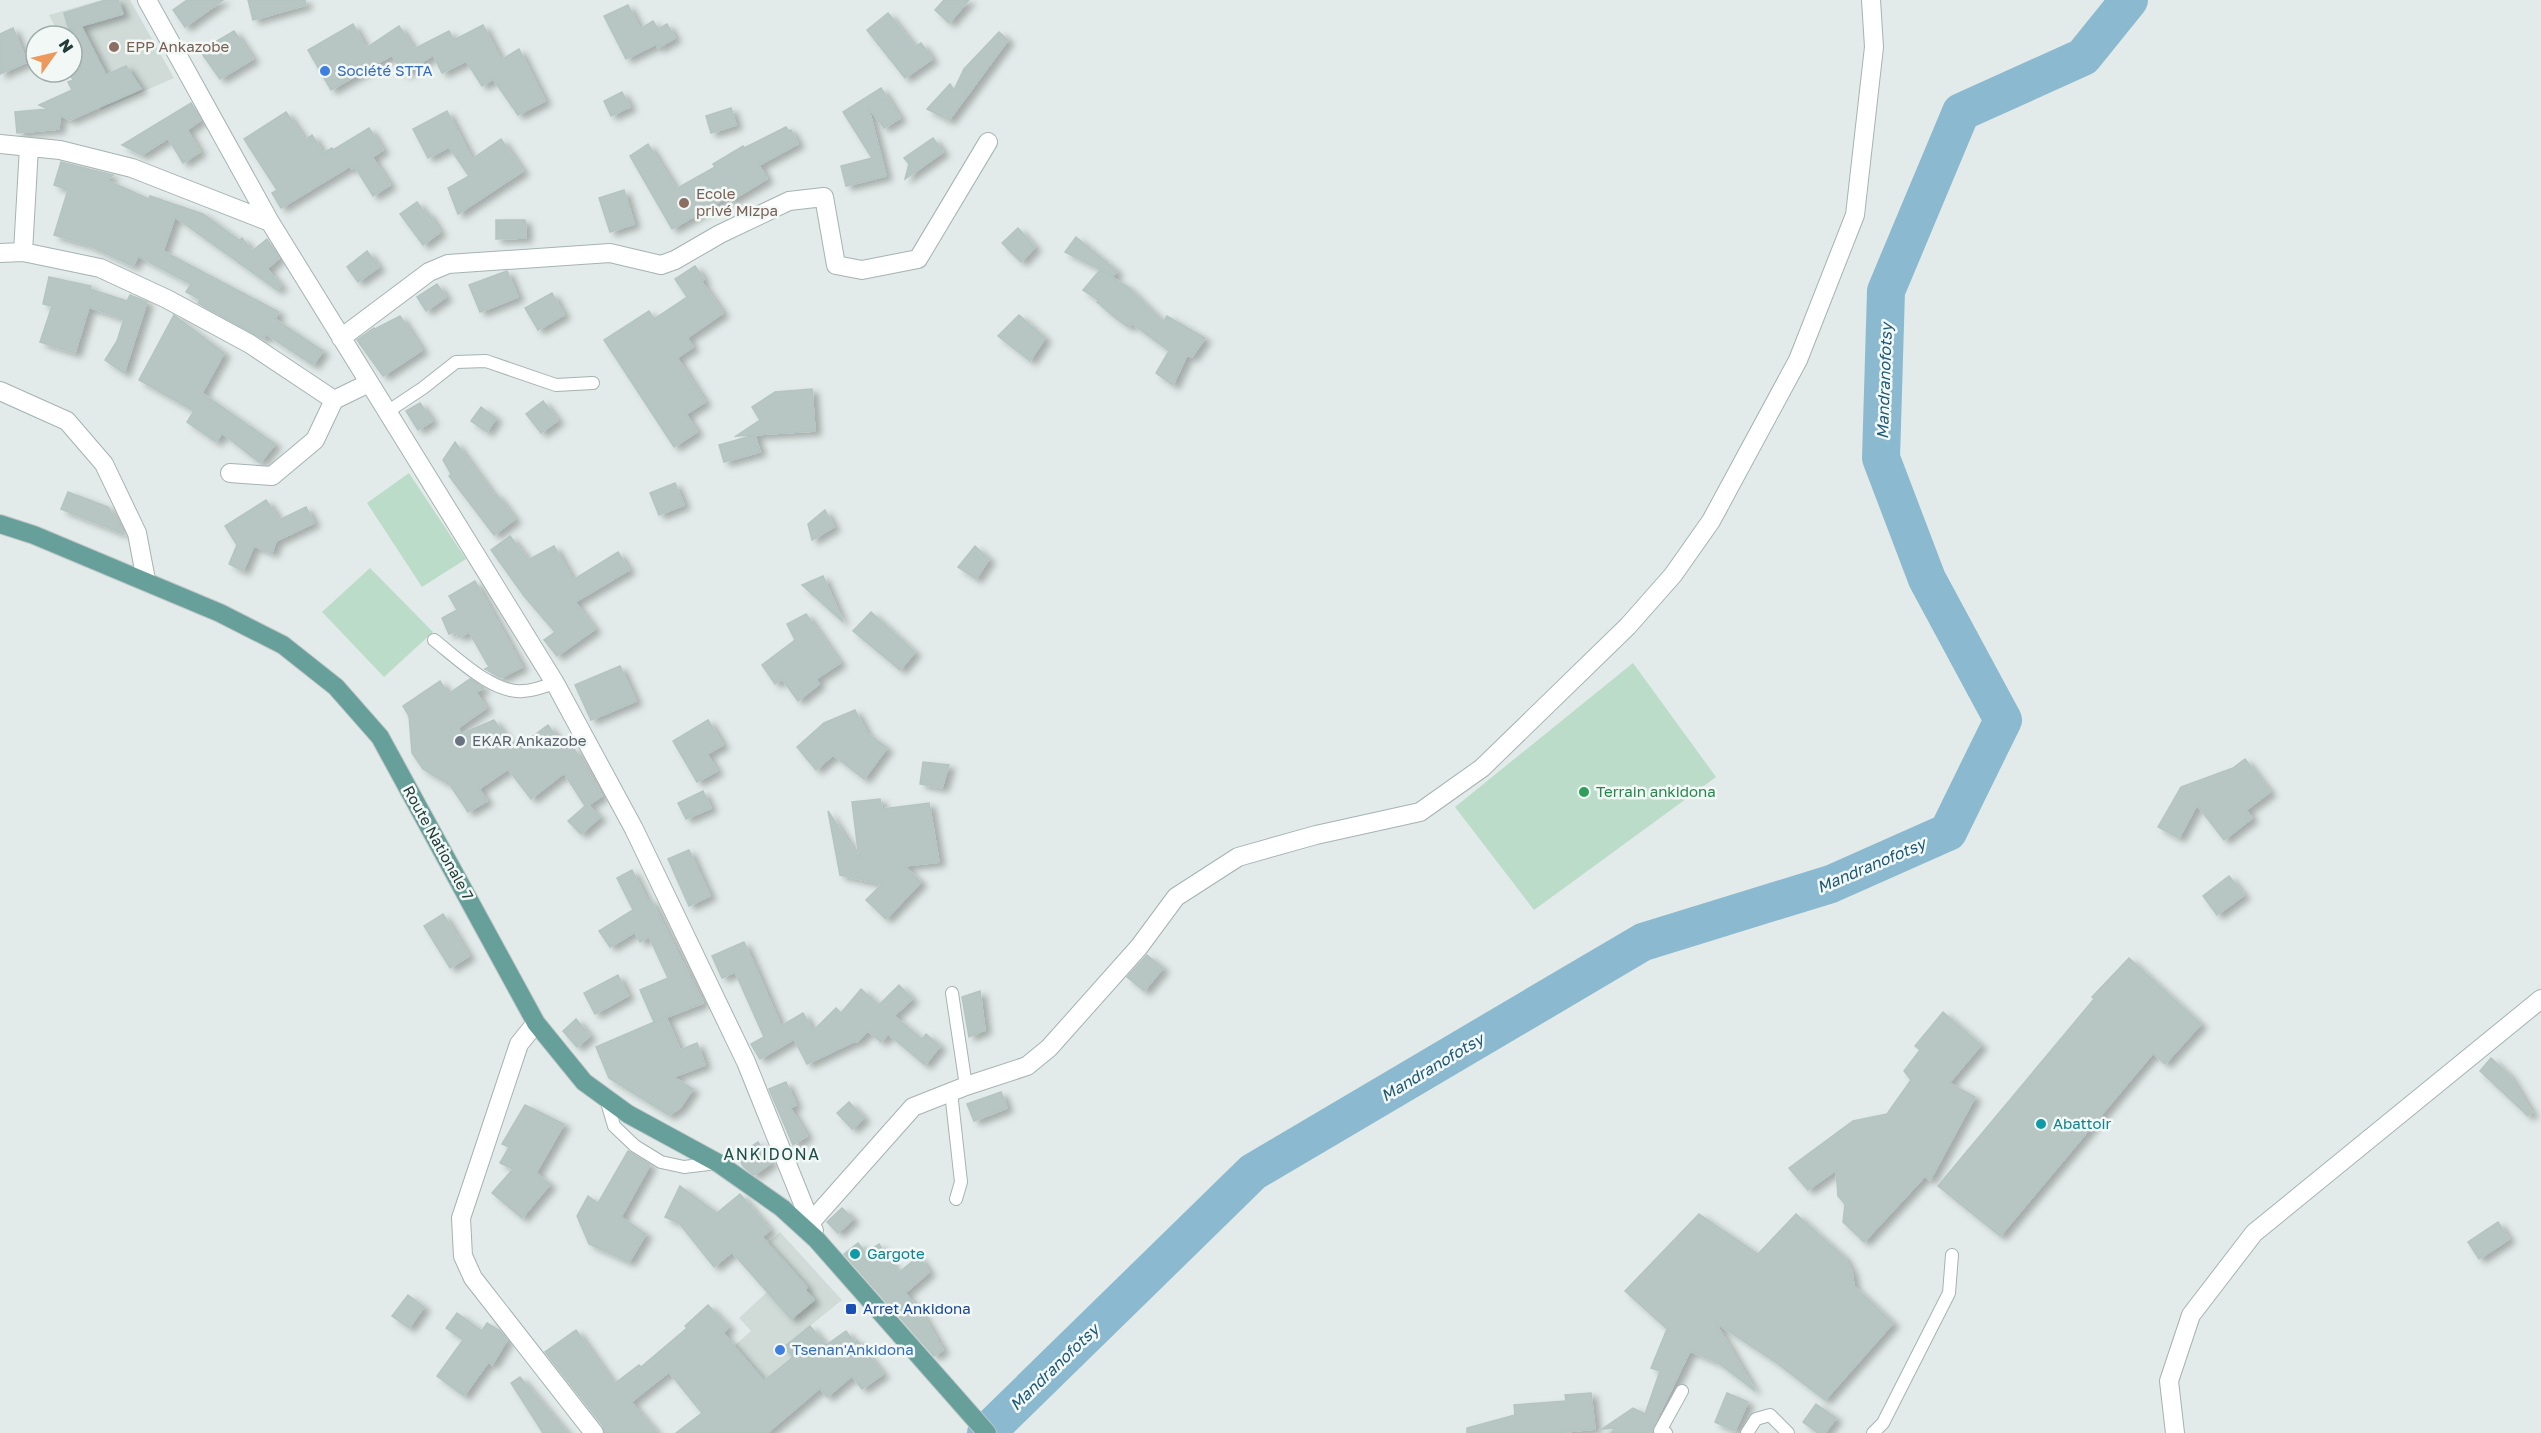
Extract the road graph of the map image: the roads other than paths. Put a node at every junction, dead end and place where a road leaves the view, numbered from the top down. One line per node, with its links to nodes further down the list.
1 (147, 0): 6 (street)
2 (1871, 0): 23 (street)
3 (988, 142): 9 (street)
4 (0, 144): 5 (street)
5 (29, 147): 6 (street); 7 (street)
6 (270, 222): 9 (street)
7 (23, 252): 8 (street); 13 (street)
8 (0, 253)
9 (341, 338): 10 (street)
10 (369, 383): 13 (street); 14 (street)
11 (593, 383): 14 (lane)
12 (0, 391): 17 (street)
13 (334, 400): 15 (street)
14 (387, 412): 19 (street)
15 (230, 473)
16 (0, 524): 17 (main road, Route Nationale 7)
17 (146, 580): 22 (main road, Route Nationale 7)
18 (434, 640): 19 (lane)
19 (555, 683): 27 (street)
20 (952, 993): 23 (lane)
21 (2541, 999): 36 (street)
22 (536, 1023): 24 (main road, Route Nationale 7); 30 (street)
23 (958, 1089): 26 (lane); 27 (street)
24 (606, 1098): 25 (main road, Route Nationale 7); 25 (lane)
25 (718, 1163): 27 (main road, Route Nationale 7)
26 (956, 1199)
27 (814, 1230): 31 (main road, Route Nationale 7)
28 (1952, 1255): 35 (lane)
29 (1682, 1391): 32 (lane)
30 (594, 1433)
31 (987, 1433)
32 (1666, 1433)
33 (1747, 1433): 34 (lane)
34 (1788, 1433)
35 (1873, 1433)
36 (2175, 1433)

